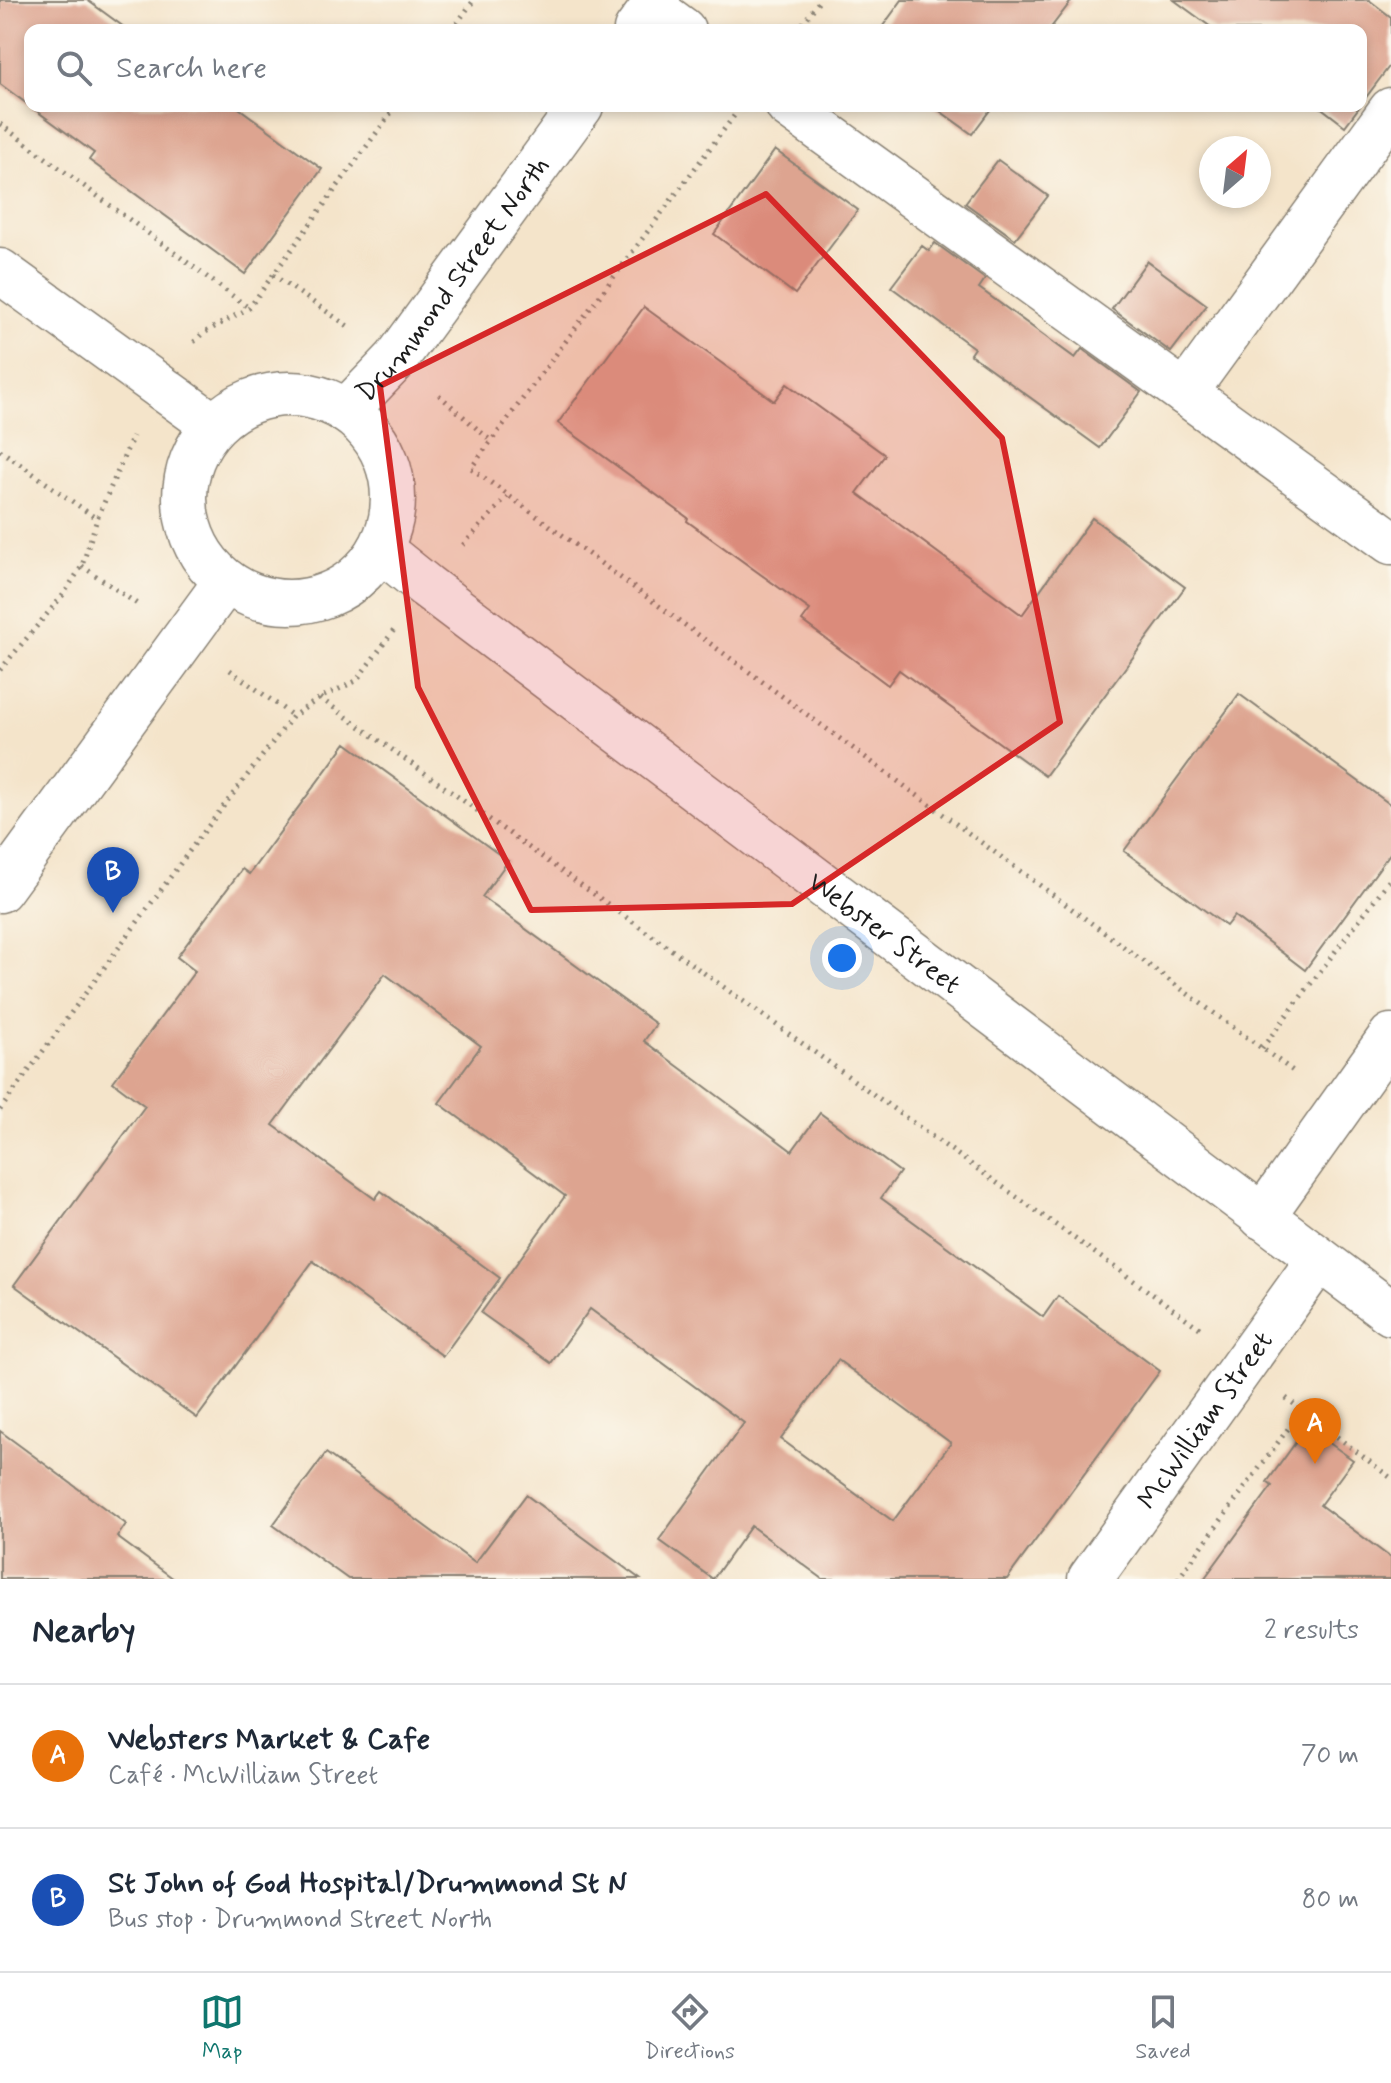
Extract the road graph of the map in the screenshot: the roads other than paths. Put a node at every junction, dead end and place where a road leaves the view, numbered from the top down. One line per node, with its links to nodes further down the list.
1 (1391, 110): 5 (street)
2 (577, 112): 6 (street, Drummond Street North)
3 (796, 112): 5 (street)
4 (0, 271): 7 (street)
5 (1185, 393): 8 (street)
6 (346, 411): 7 (street); 9 (street)
7 (213, 425): 10 (street)
8 (1391, 542)
9 (380, 549): 10 (street); 13 (street, Webster Street)
10 (226, 581): 11 (street)
11 (0, 890)
12 (1391, 1036): 13 (street)
13 (1262, 1217): 14 (street, Webster Street)
14 (1319, 1259): 15 (street, Webster Street); 16 (street, McWilliam Street)
15 (1391, 1313)
16 (1090, 1579)

